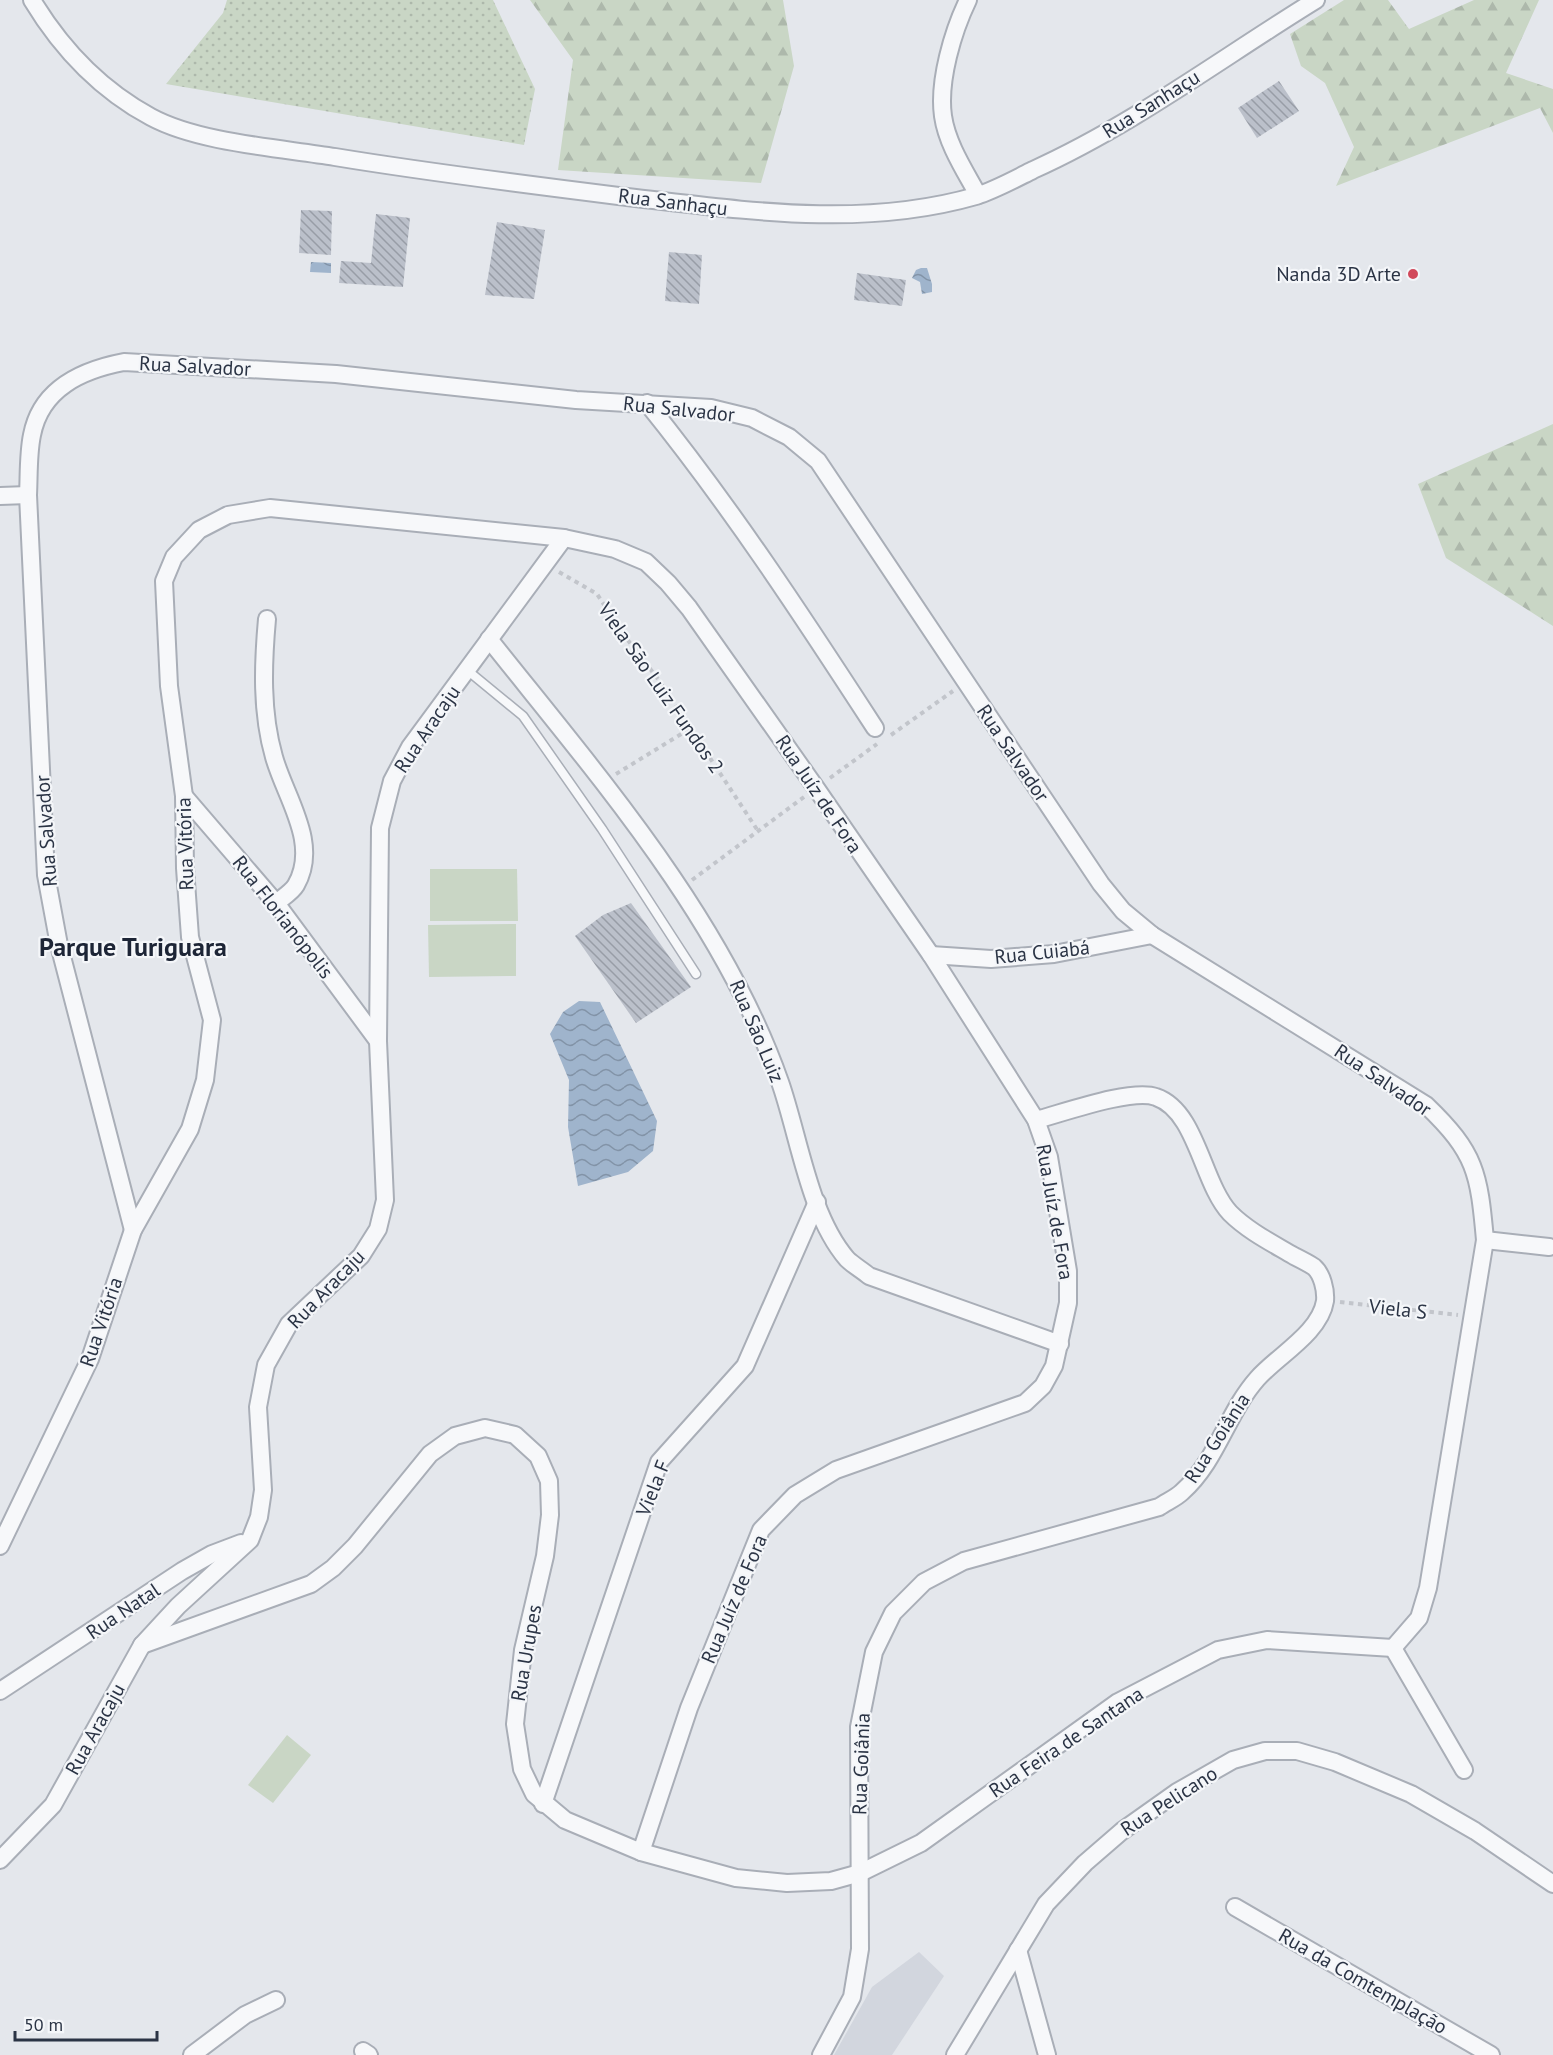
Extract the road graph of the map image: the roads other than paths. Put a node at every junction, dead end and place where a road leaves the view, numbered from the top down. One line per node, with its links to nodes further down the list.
1 (32, 0): 4 (street, Rua Sanhaçu)
2 (968, 0): 4 (street)
3 (1316, 0): 4 (street, Rua Sanhaçu)
4 (978, 195)
5 (647, 403): 6 (street, Rua Salvador); 13 (street); 16 (street, Rua Salvador)
6 (28, 495): 7 (street); 22 (street, Rua Salvador)
7 (0, 496)
8 (564, 538): 9 (street, Rua Vitória); 11 (street, Rua Aracaju); 14 (street, Rua Vitória)
9 (615, 549): 17 (street, Rua Juíz de Fora)
10 (267, 619): 15 (street)
11 (489, 639): 12 (street, Rua Aracaju); 21 (street, Rua São Luiz)
12 (467, 670): 18 (lane); 19 (street, Rua Aracaju)
13 (875, 728)
14 (184, 796): 15 (street, Rua Florianópolis); 22 (street, Rua Vitória)
15 (276, 903): 19 (street, Rua Florianópolis)
16 (1152, 935): 17 (street, Rua Cuiabá); 23 (street, Rua Salvador)
17 (931, 955): 20 (street, Rua Juíz de Fora)
18 (696, 975)
19 (378, 1041): 26 (street, Rua Aracaju)
20 (1036, 1120): 25 (street, Rua Juíz de Fora); 35 (street, Rua Goiânia)
21 (817, 1202): 25 (street, Rua São Luiz); 32 (street, Viela F)
22 (133, 1230): 27 (street, Rua Vitória)
23 (1485, 1240): 24 (street); 29 (street, Rua Salvador)
24 (1549, 1247)
25 (1060, 1344): 33 (street, Rua Juíz de Fora)
26 (250, 1540): 28 (street, Rua Aracaju); 30 (street, Rua Natal)
27 (0, 1546)
28 (142, 1646): 32 (street, Rua Urupes); 34 (street, Rua Aracaju)
29 (1393, 1648): 31 (street); 35 (street, Rua Feira de Santana)
30 (0, 1690)
31 (1464, 1770)
32 (543, 1804): 33 (street, Rua Urupes)
33 (641, 1852): 35 (street, Rua Urupes)
34 (0, 1860)
35 (860, 1873): 41 (street)
36 (1553, 1884): 38 (street, Rua Pelicano)
37 (1235, 1906): 44 (street, Rua da Comtemplação)
38 (1018, 1950): 42 (street, Rua Pelicano); 43 (street)
39 (276, 2000): 40 (street)
40 (192, 2055)
41 (821, 2055)
42 (955, 2055)
43 (1047, 2055)
44 (1491, 2055)

